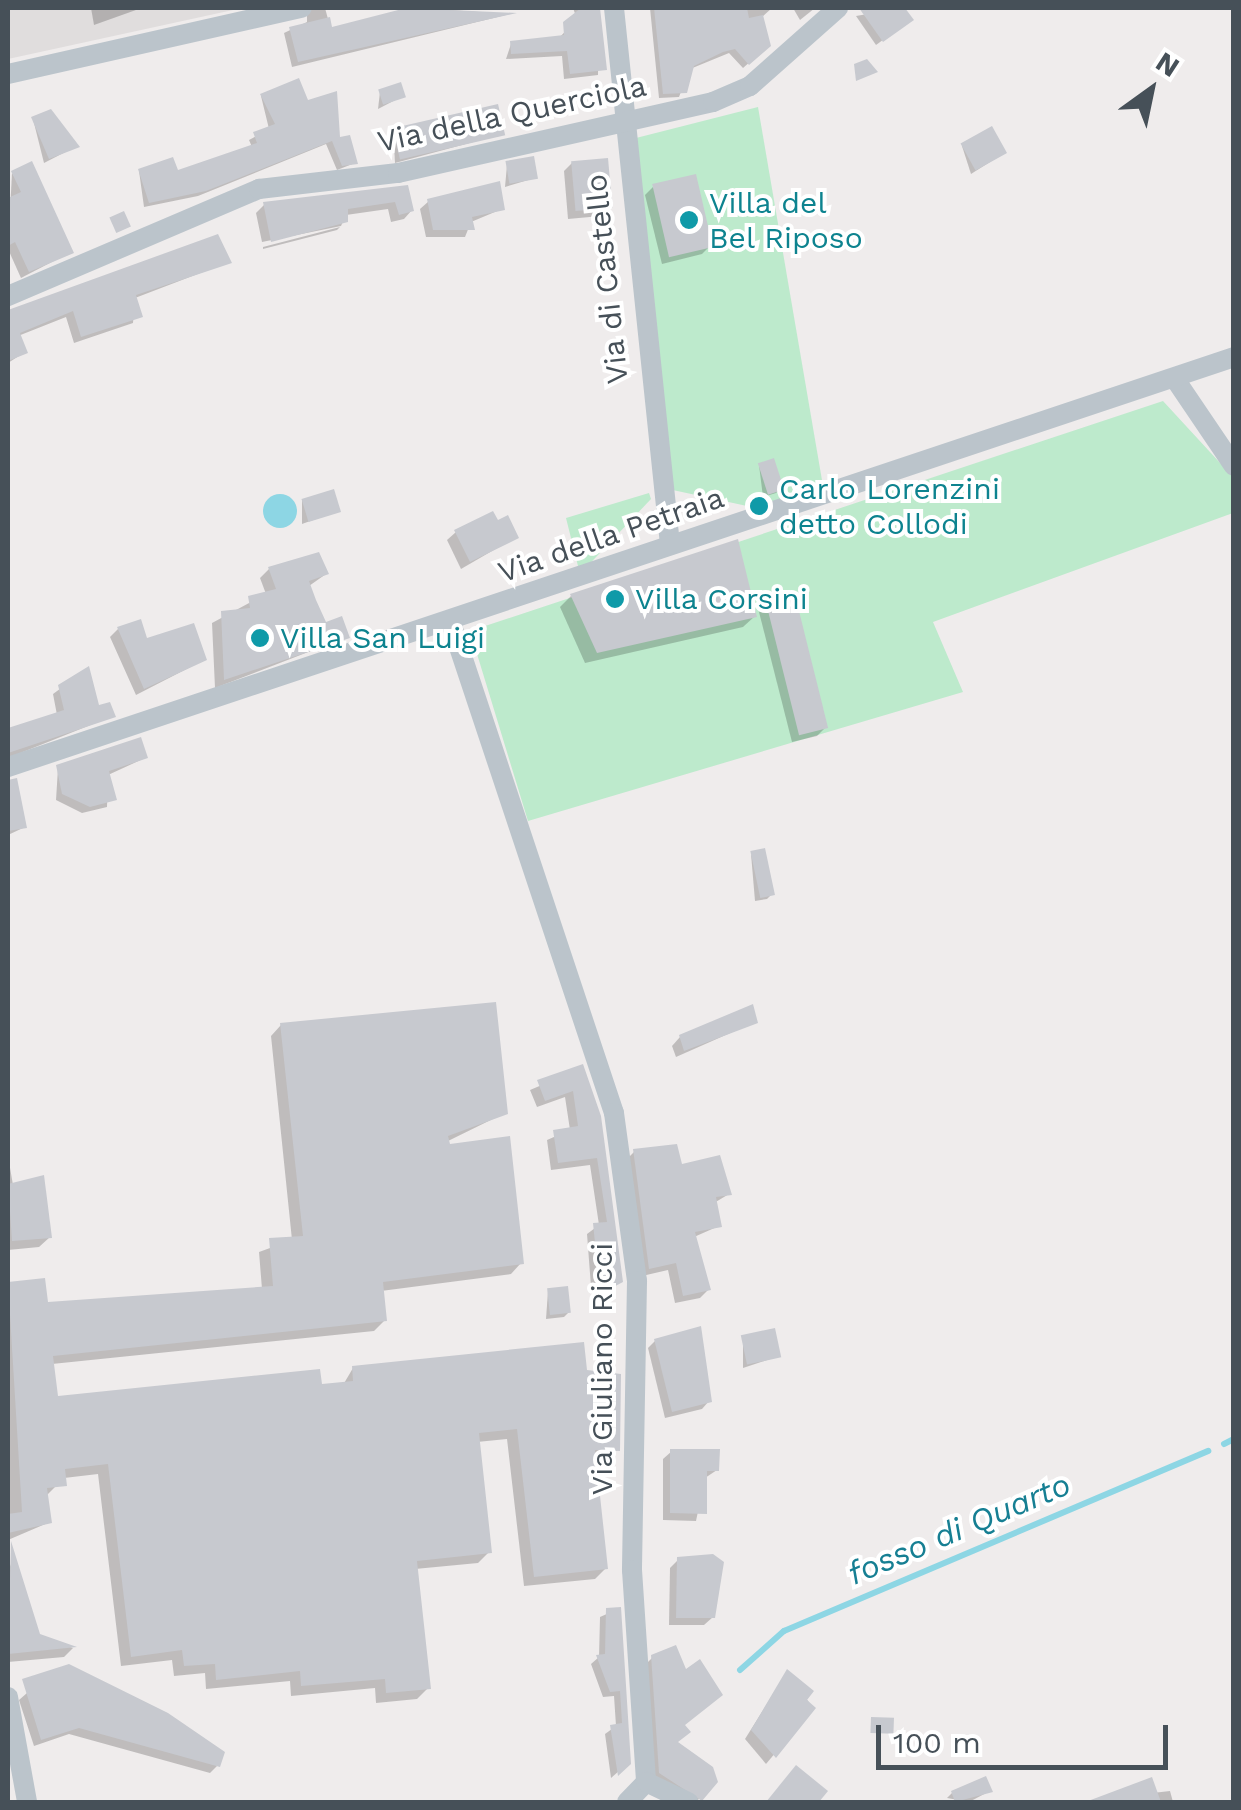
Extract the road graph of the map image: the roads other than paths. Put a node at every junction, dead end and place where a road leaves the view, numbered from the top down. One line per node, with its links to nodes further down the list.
1 (302, 8): 4 (street)
2 (614, 8): 5 (street, Via di Castello)
3 (838, 8): 5 (street, Via della Querciola)
4 (8, 74)
5 (622, 120): 6 (street, Via della Querciola); 10 (street, Via di Castello)
6 (8, 296)
7 (1234, 357): 8 (street, Via della Petraia)
8 (1175, 379): 9 (street); 10 (street, Via della Petraia)
9 (1234, 466)
10 (670, 544): 11 (street, Via della Petraia)
11 (451, 623): 12 (street, Via della Petraia); 15 (street, Via Giuliano Ricci)
12 (8, 767)
13 (8, 1697): 14 (street)
14 (14, 1767): 16 (street)
15 (646, 1782): 17 (street); 18 (street)
16 (27, 1802)
17 (626, 1802)
18 (688, 1802)

